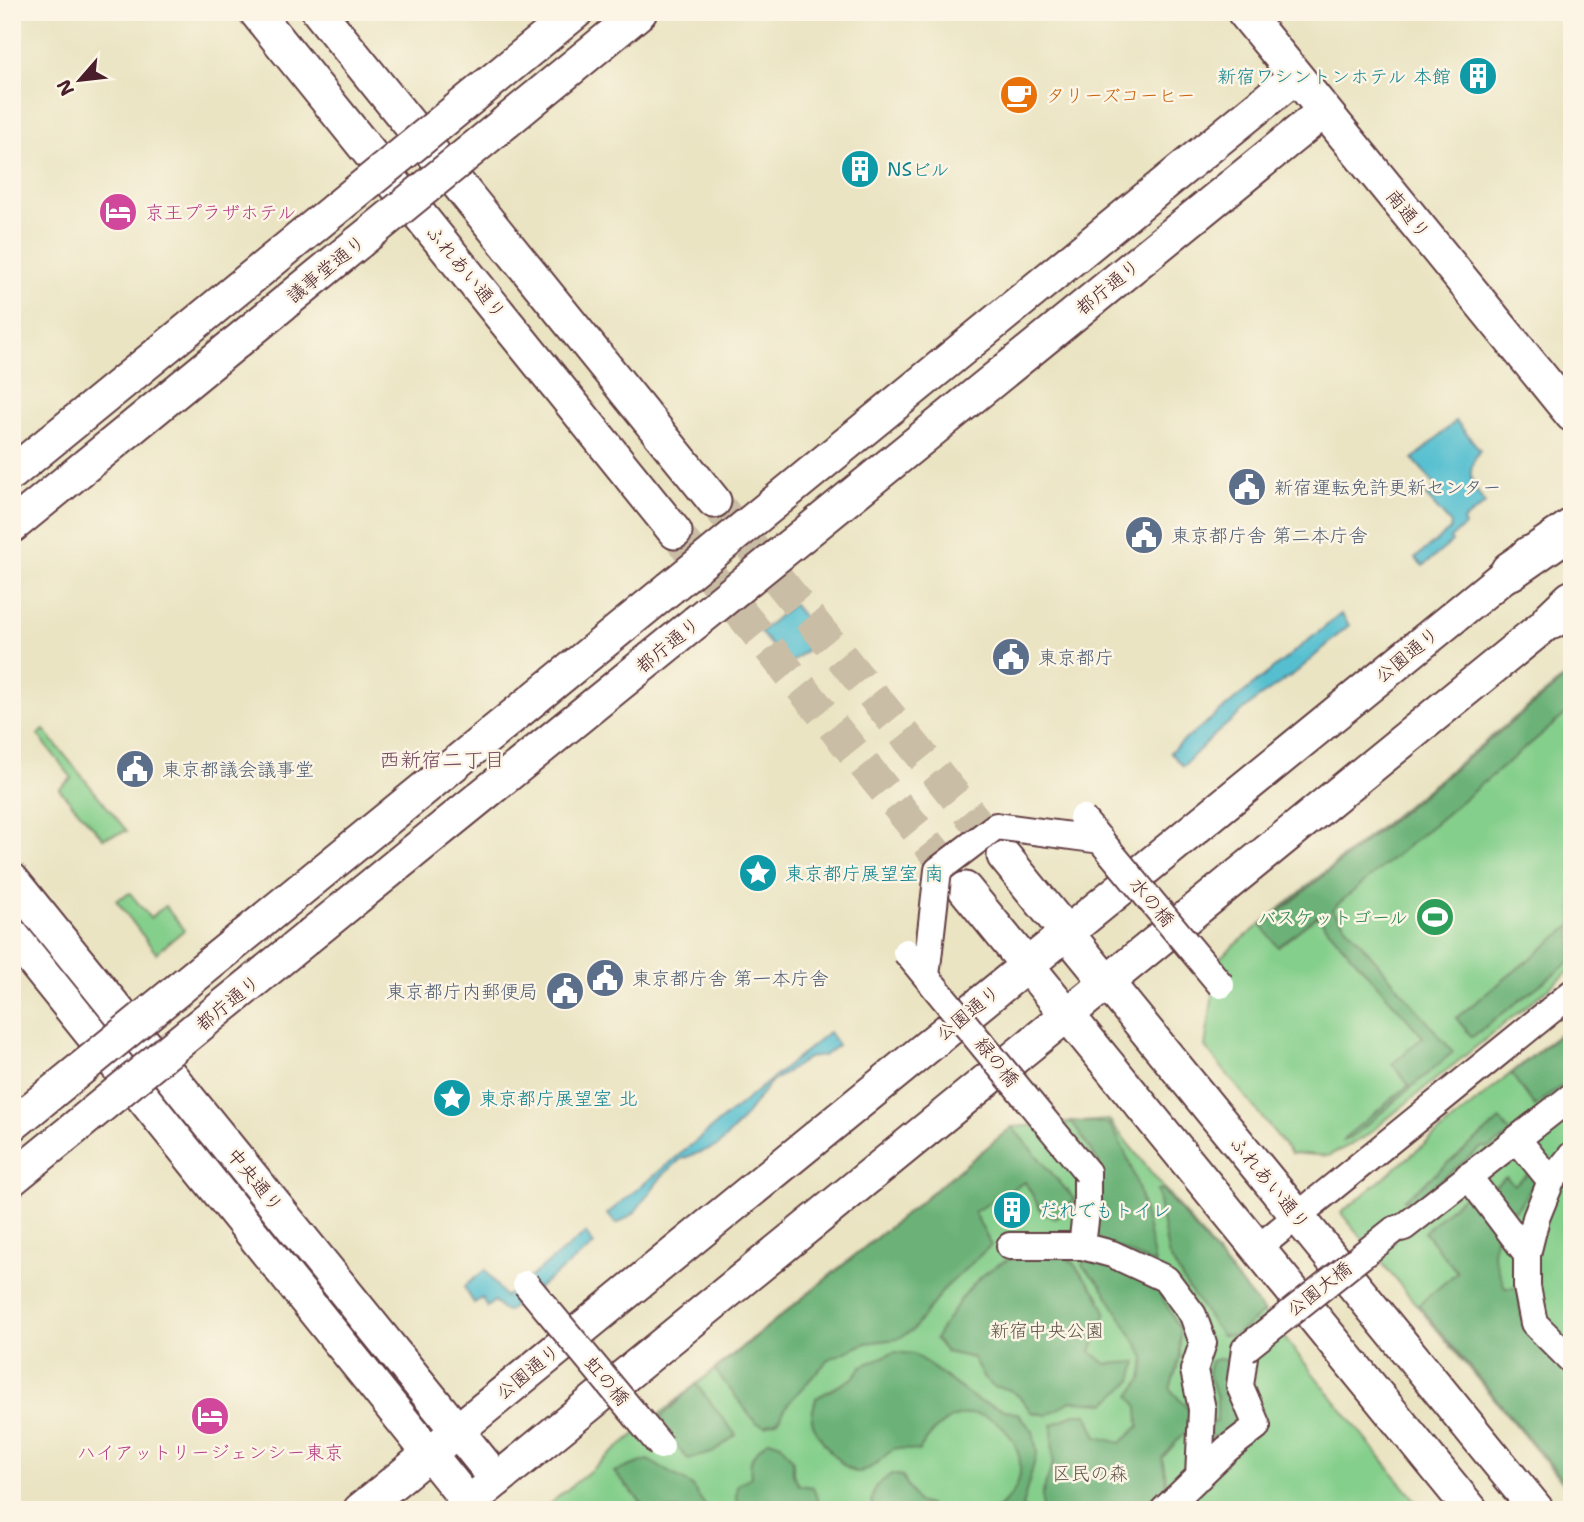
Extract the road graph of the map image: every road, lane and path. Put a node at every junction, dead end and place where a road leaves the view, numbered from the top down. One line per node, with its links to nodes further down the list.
1 (256, 12): 14 (main road, ふれあい通り)
2 (319, 12): 10 (main road)
3 (576, 12): 9 (main road, 議事堂通り, bridge)
4 (640, 12): 12 (main road, 議事堂通り, bridge)
5 (1244, 12): 6 (main road, 南通り)
6 (1296, 76): 7 (main road, 南通り); 33 (main road, bridge)
7 (1324, 111): 8 (main road, 南通り); 37 (main road, 都庁通り, bridge)
8 (1569, 407)
9 (12, 473)
10 (714, 501)
11 (1572, 513): 15 (main road, 公園通り)
12 (12, 526)
13 (1572, 528): 15 (highway)
14 (675, 532)
15 (1510, 571): 22 (main road, 公園通り)
16 (1565, 609): 27 (main road)
17 (1082, 818): 18 (street, 水の橋, bridge)
18 (1101, 840): 26 (street, bridge); 28 (street, 水の橋, bridge)
19 (1004, 856): 22 (main road, ふれあい通り)
20 (12, 880): 46 (main road, 中央通り)
21 (965, 889): 25 (main road)
22 (1066, 933): 25 (main road, 公園通り); 27 (main road, ふれあい通り)
23 (12, 935): 48 (main road, 中央通り)
24 (906, 952): 26 (street, 緑の橋, bridge)
25 (1027, 965): 30 (main road); 46 (main road, 公園通り)
26 (926, 976): 41 (street, 緑の橋, bridge)
27 (1107, 983): 30 (main road); 39 (main road, ふれあい通り)
28 (1221, 985)
29 (1572, 993): 39 (street)
30 (1068, 1015): 42 (main road); 50 (main road)
31 (1572, 1096): 32 (street, 公園大橋)
32 (1546, 1118): 34 (street, 公園大橋); 35 (street)
33 (12, 1125)
34 (1517, 1139): 36 (street, 公園大橋); 38 (street)
35 (1572, 1155): 38 (street)
36 (1468, 1176): 43 (street); 49 (street, 公園大橋, bridge)
37 (12, 1179)
38 (1551, 1181): 43 (street)
39 (1298, 1216): 42 (street); 55 (main road, ふれあい通り)
40 (1010, 1246): 41 (street)
41 (1082, 1246): 49 (street)
42 (1258, 1248): 54 (main road)
43 (1527, 1254): 45 (street)
44 (526, 1284): 47 (street, 虹の橋, bridge)
45 (1572, 1361)
46 (458, 1430): 48 (main road, 公園通り); 50 (main road, 中央通り)
47 (661, 1446)
48 (429, 1454): 51 (main road, 中央通り); 52 (main road, 公園通り)
49 (1199, 1477): 53 (street)
50 (498, 1480): 51 (main road)
51 (465, 1506)
52 (360, 1510)
53 (1164, 1510)
54 (1471, 1510)
55 (1537, 1510)

